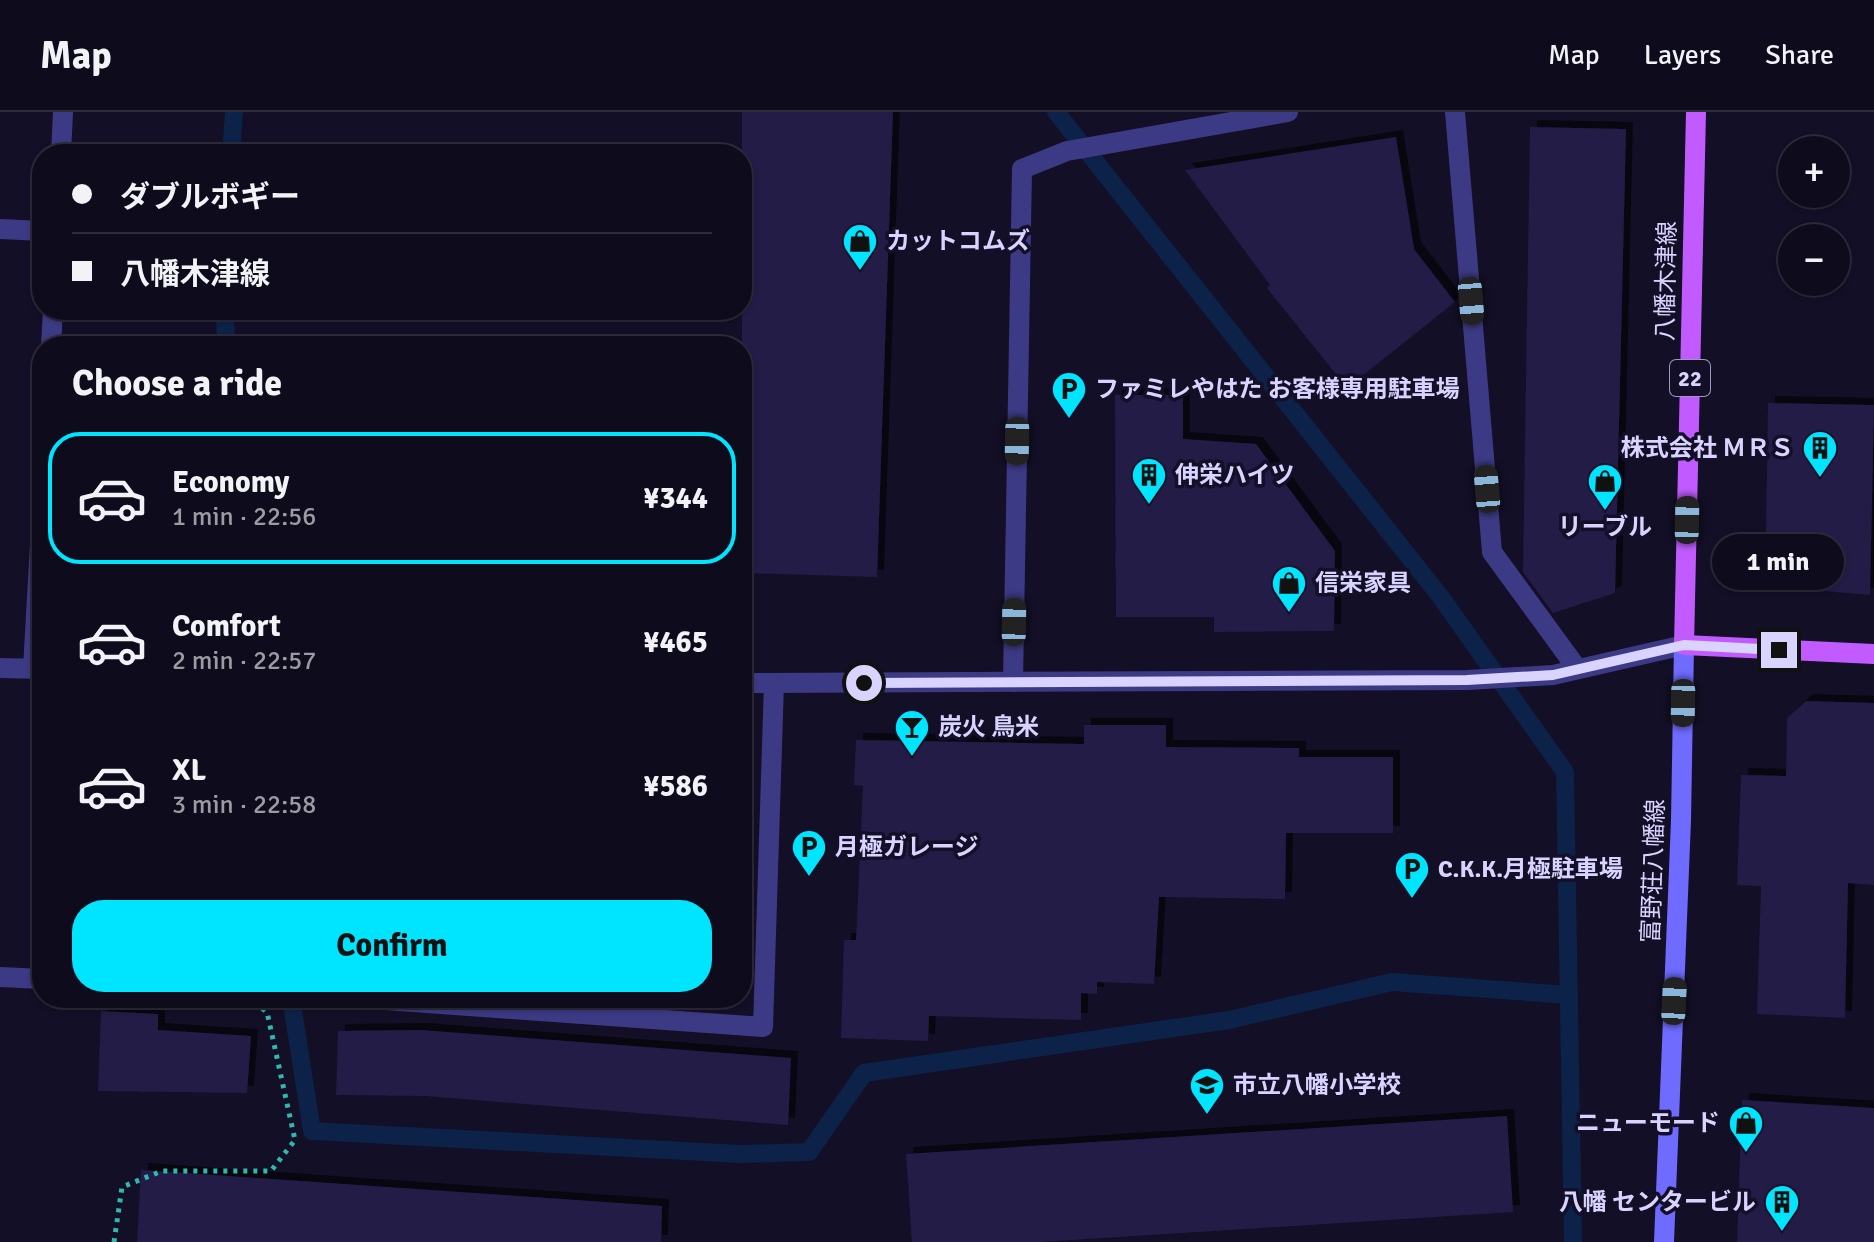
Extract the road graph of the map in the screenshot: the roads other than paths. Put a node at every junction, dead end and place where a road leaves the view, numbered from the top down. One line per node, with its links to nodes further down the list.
1 (63, 112): 5 (street)
2 (1288, 112): 13 (street)
3 (1455, 112): 10 (street)
4 (1696, 112): 8 (main road, 八幡木津線 / 22)
5 (61, 144)
6 (0, 229): 7 (street)
7 (32, 231)
8 (1684, 645): 9 (main road); 10 (street); 19 (main road, 富野荘八幡線)
9 (1874, 654)
10 (1576, 667): 13 (street)
11 (0, 668): 12 (street)
12 (32, 669)
13 (1013, 682): 15 (street)
14 (752, 683): 15 (street)
15 (774, 683): 18 (street)
16 (0, 977): 17 (street)
17 (32, 979)
18 (497, 1008)
19 (1664, 1242)

